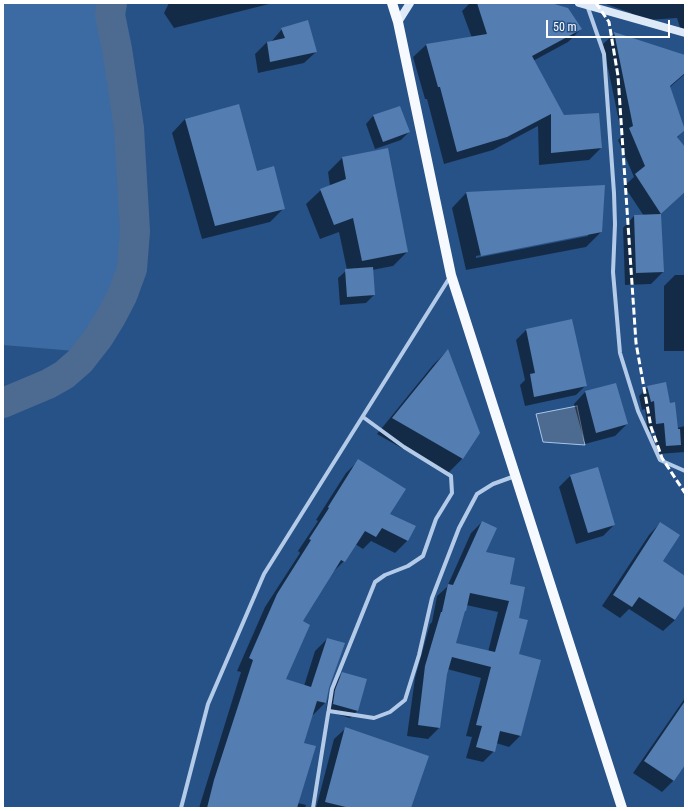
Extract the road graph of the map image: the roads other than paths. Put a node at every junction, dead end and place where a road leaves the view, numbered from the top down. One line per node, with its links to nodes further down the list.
1 (392, 3): 4 (main road)
2 (410, 3): 4 (main road)
3 (584, 4): 5 (main road); 8 (street)
4 (398, 22): 6 (main road)
5 (685, 33)
6 (451, 276): 7 (street); 9 (main road)
7 (363, 417): 10 (street); 11 (street)
8 (685, 471)
9 (516, 476): 10 (street); 13 (main road)
10 (329, 711): 12 (street)
11 (181, 808)
12 (313, 808)
13 (622, 808)

